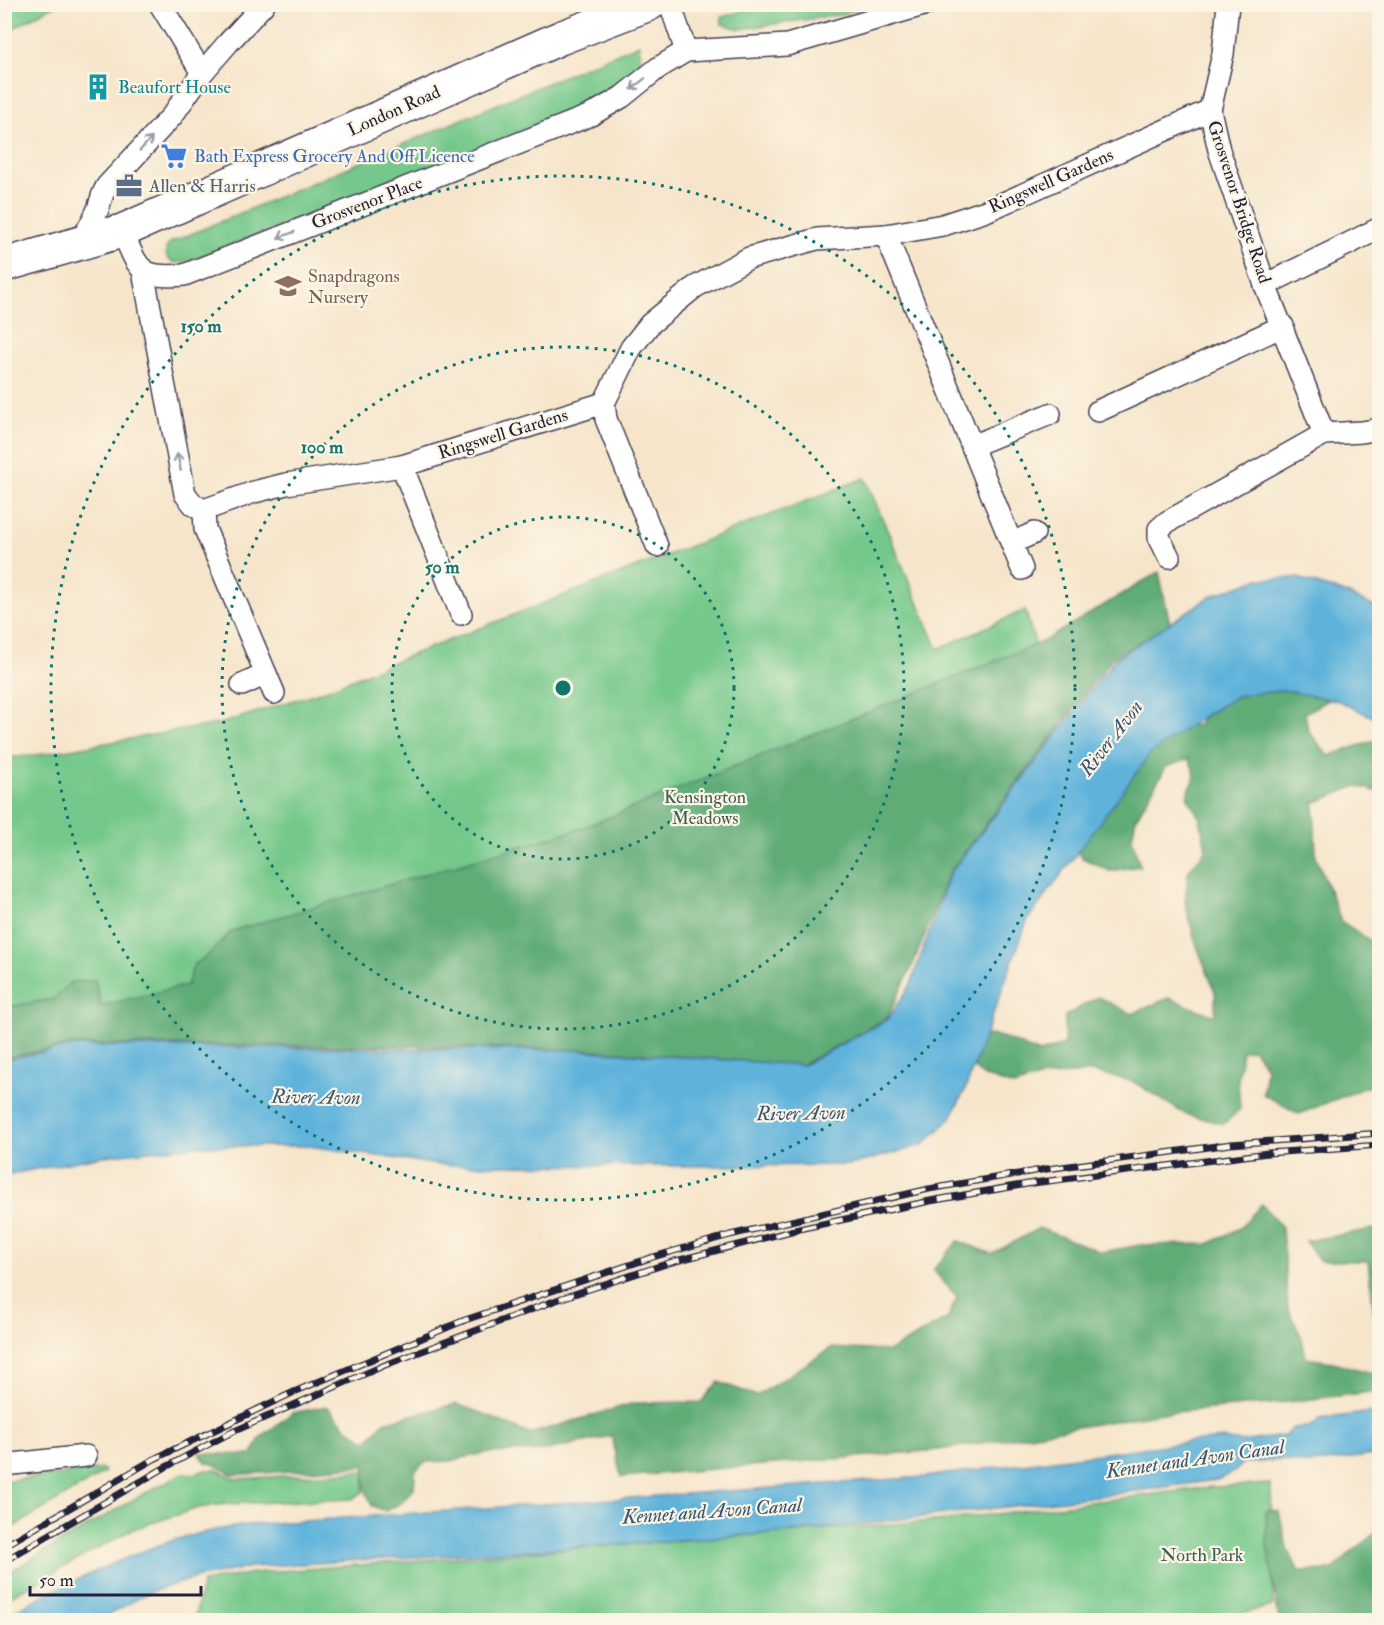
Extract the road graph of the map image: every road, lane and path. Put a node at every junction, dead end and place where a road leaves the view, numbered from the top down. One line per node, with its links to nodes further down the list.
1 (160, 4): 9 (street)
2 (264, 4): 9 (street)
3 (649, 4): 7 (highway, London Road)
4 (670, 4): 8 (street)
5 (927, 4): 8 (street, Grosvenor Place)
6 (1228, 4): 10 (street, Grosvenor Bridge Road)
7 (593, 14): 12 (highway, London Road)
8 (687, 51): 16 (street, Grosvenor Place, one-way to 16)
9 (202, 73): 14 (street, one-way to 9)
10 (1210, 110): 13 (street, Ringswell Gardens); 17 (street, Grosvenor Bridge Road)
11 (1380, 228): 17 (street)
12 (122, 231): 14 (highway, London Road); 16 (street)
13 (886, 235): 19 (street, Ringswell Gardens); 24 (street)
14 (79, 244): 15 (highway, London Road)
15 (4, 265)
16 (143, 271): 26 (street, one-way to 16)
17 (1265, 285): 18 (street, Grosvenor Bridge Road)
18 (1282, 326): 20 (street); 23 (street, Grosvenor Bridge Road)
19 (604, 403): 25 (street, Ringswell Gardens); 29 (street)
20 (1098, 411)
21 (1050, 414): 24 (street)
22 (1380, 429): 23 (street)
23 (1324, 434): 30 (street)
24 (972, 446): 28 (street)
25 (402, 466): 26 (street, Ringswell Gardens); 32 (street)
26 (204, 510): 33 (street)
27 (1034, 532): 28 (street)
28 (1012, 543): 31 (street)
29 (657, 546)
30 (1169, 557)
31 (1022, 569)
32 (461, 614)
33 (242, 685)
34 (86, 1456): 35 (street)
35 (4, 1465)

